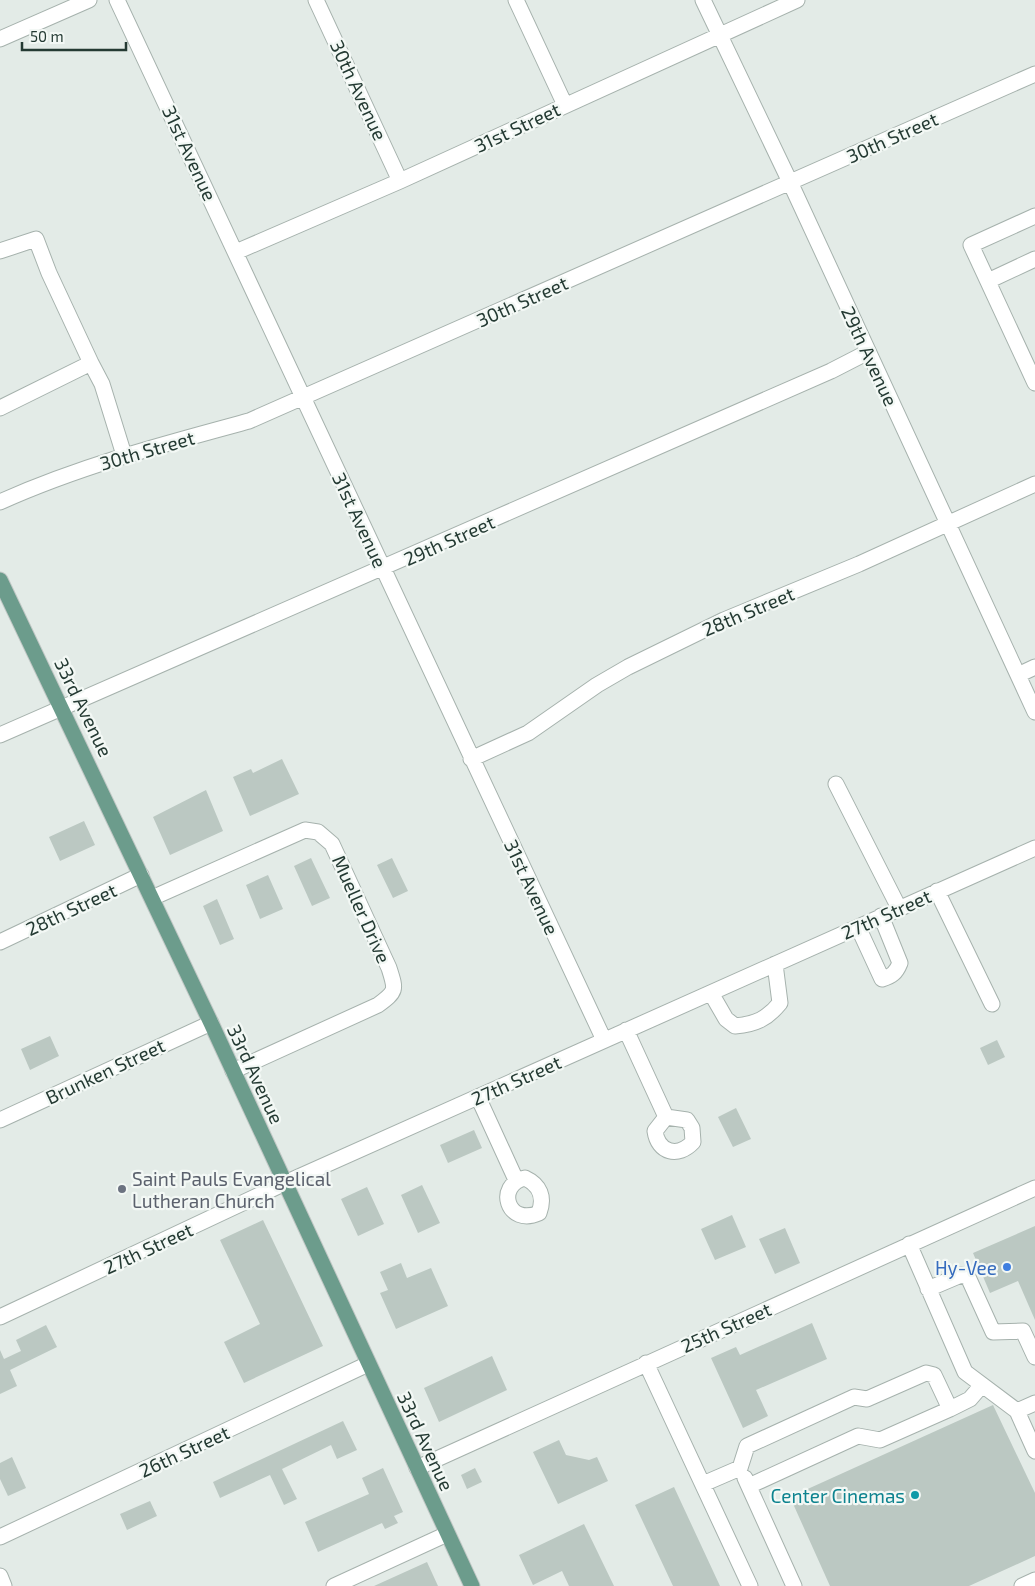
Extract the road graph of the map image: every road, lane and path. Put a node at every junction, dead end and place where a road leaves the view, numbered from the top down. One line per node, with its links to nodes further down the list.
1 (89, 0): 8 (street)
2 (117, 0): 15 (street, 31st Avenue)
3 (316, 0): 11 (street, 30th Avenue)
4 (516, 0): 10 (street)
5 (703, 0): 7 (street, 29th Avenue)
6 (797, 0): 7 (street, 31st Street)
7 (720, 34): 10 (street, 31st Street); 12 (street, 29th Avenue)
8 (0, 39)
9 (1035, 74): 12 (street, 30th Street)
10 (565, 104): 11 (street, 31st Street)
11 (400, 181): 15 (street, 31st Street)
12 (790, 182): 18 (street, 29th Avenue); 21 (street, 30th Street)
13 (1035, 216): 17 (street)
14 (0, 251): 19 (street)
15 (236, 252): 21 (street, 31st Avenue)
16 (1035, 259): 17 (street)
17 (988, 281): 20 (street)
18 (868, 352): 26 (street, 29th Avenue); 27 (street, 29th Street)
19 (91, 363): 22 (street); 23 (street)
20 (1035, 383)
21 (302, 397): 23 (street, 30th Street); 27 (street, 31st Avenue)
22 (0, 408)
23 (124, 455): 25 (street, 30th Street)
24 (1035, 484): 26 (street, 28th Street)
25 (0, 502)
26 (947, 524): 30 (street, 29th Avenue); 34 (street, 28th Street)
27 (383, 569): 31 (street, 29th Street); 34 (street, 31st Avenue)
28 (0, 580): 31 (main road, 33rd Avenue)
29 (1035, 667): 30 (street)
30 (1018, 675): 32 (street, 29th Avenue)
31 (62, 706): 33 (street, 29th Street); 37 (main road, 33rd Avenue)
32 (1035, 712)
33 (0, 735)
34 (471, 759): 49 (street, 31st Avenue)
35 (836, 784): 40 (street)
36 (1035, 848): 38 (street, 27th Street)
37 (141, 875): 39 (main road, 33rd Avenue); 43 (street, 28th Street)
38 (937, 891): 40 (street, 27th Street); 46 (street)
39 (152, 898): 47 (main road, 33rd Avenue); 50 (street, Mueller Drive)
40 (899, 908): 41 (street, 27th Street)
41 (881, 916): 42 (street, 27th Street); 42 (street)
42 (858, 927): 44 (street, 27th Street)
43 (0, 942)
44 (775, 964): 45 (street, 27th Street); 45 (street)
45 (712, 992): 48 (street, 27th Street)
46 (992, 1004)
47 (211, 1023): 50 (main road, 33rd Avenue); 53 (street, Brunken Street)
48 (626, 1030): 49 (street, 27th Street); 52 (street)
49 (604, 1040): 51 (street, 27th Street)
50 (233, 1070): 55 (main road, 33rd Avenue)
51 (478, 1097): 54 (street); 55 (street, 27th Street)
52 (666, 1117)
53 (0, 1120)
54 (516, 1180)
55 (285, 1183): 59 (street, 27th Street); 62 (main road, 33rd Avenue)
56 (1035, 1188): 57 (street, 25th Street)
57 (908, 1244): 58 (street); 61 (street, 25th Street)
58 (928, 1289): 60 (street); 63 (street)
59 (0, 1317)
60 (1035, 1357)
61 (646, 1363): 68 (street, 25th Street); 70 (street)
62 (368, 1364): 68 (main road, 33rd Avenue); 73 (street, 26th Street)
63 (982, 1385): 65 (street); 66 (street)
64 (1035, 1403): 66 (street)
65 (950, 1409): 69 (street); 71 (street)
66 (1017, 1411): 67 (street)
67 (1035, 1451)
68 (417, 1468): 72 (main road, 33rd Avenue)
69 (740, 1468): 70 (street); 71 (street)
70 (703, 1484): 79 (street)
71 (748, 1486): 80 (street)
72 (447, 1534): 77 (street); 78 (main road, 33rd Avenue)
73 (0, 1537)
74 (0, 1576): 76 (street)
75 (1035, 1580): 81 (street)
76 (4, 1586)
77 (334, 1586)
78 (472, 1586)
79 (750, 1586)
80 (794, 1586)
81 (1022, 1586)

